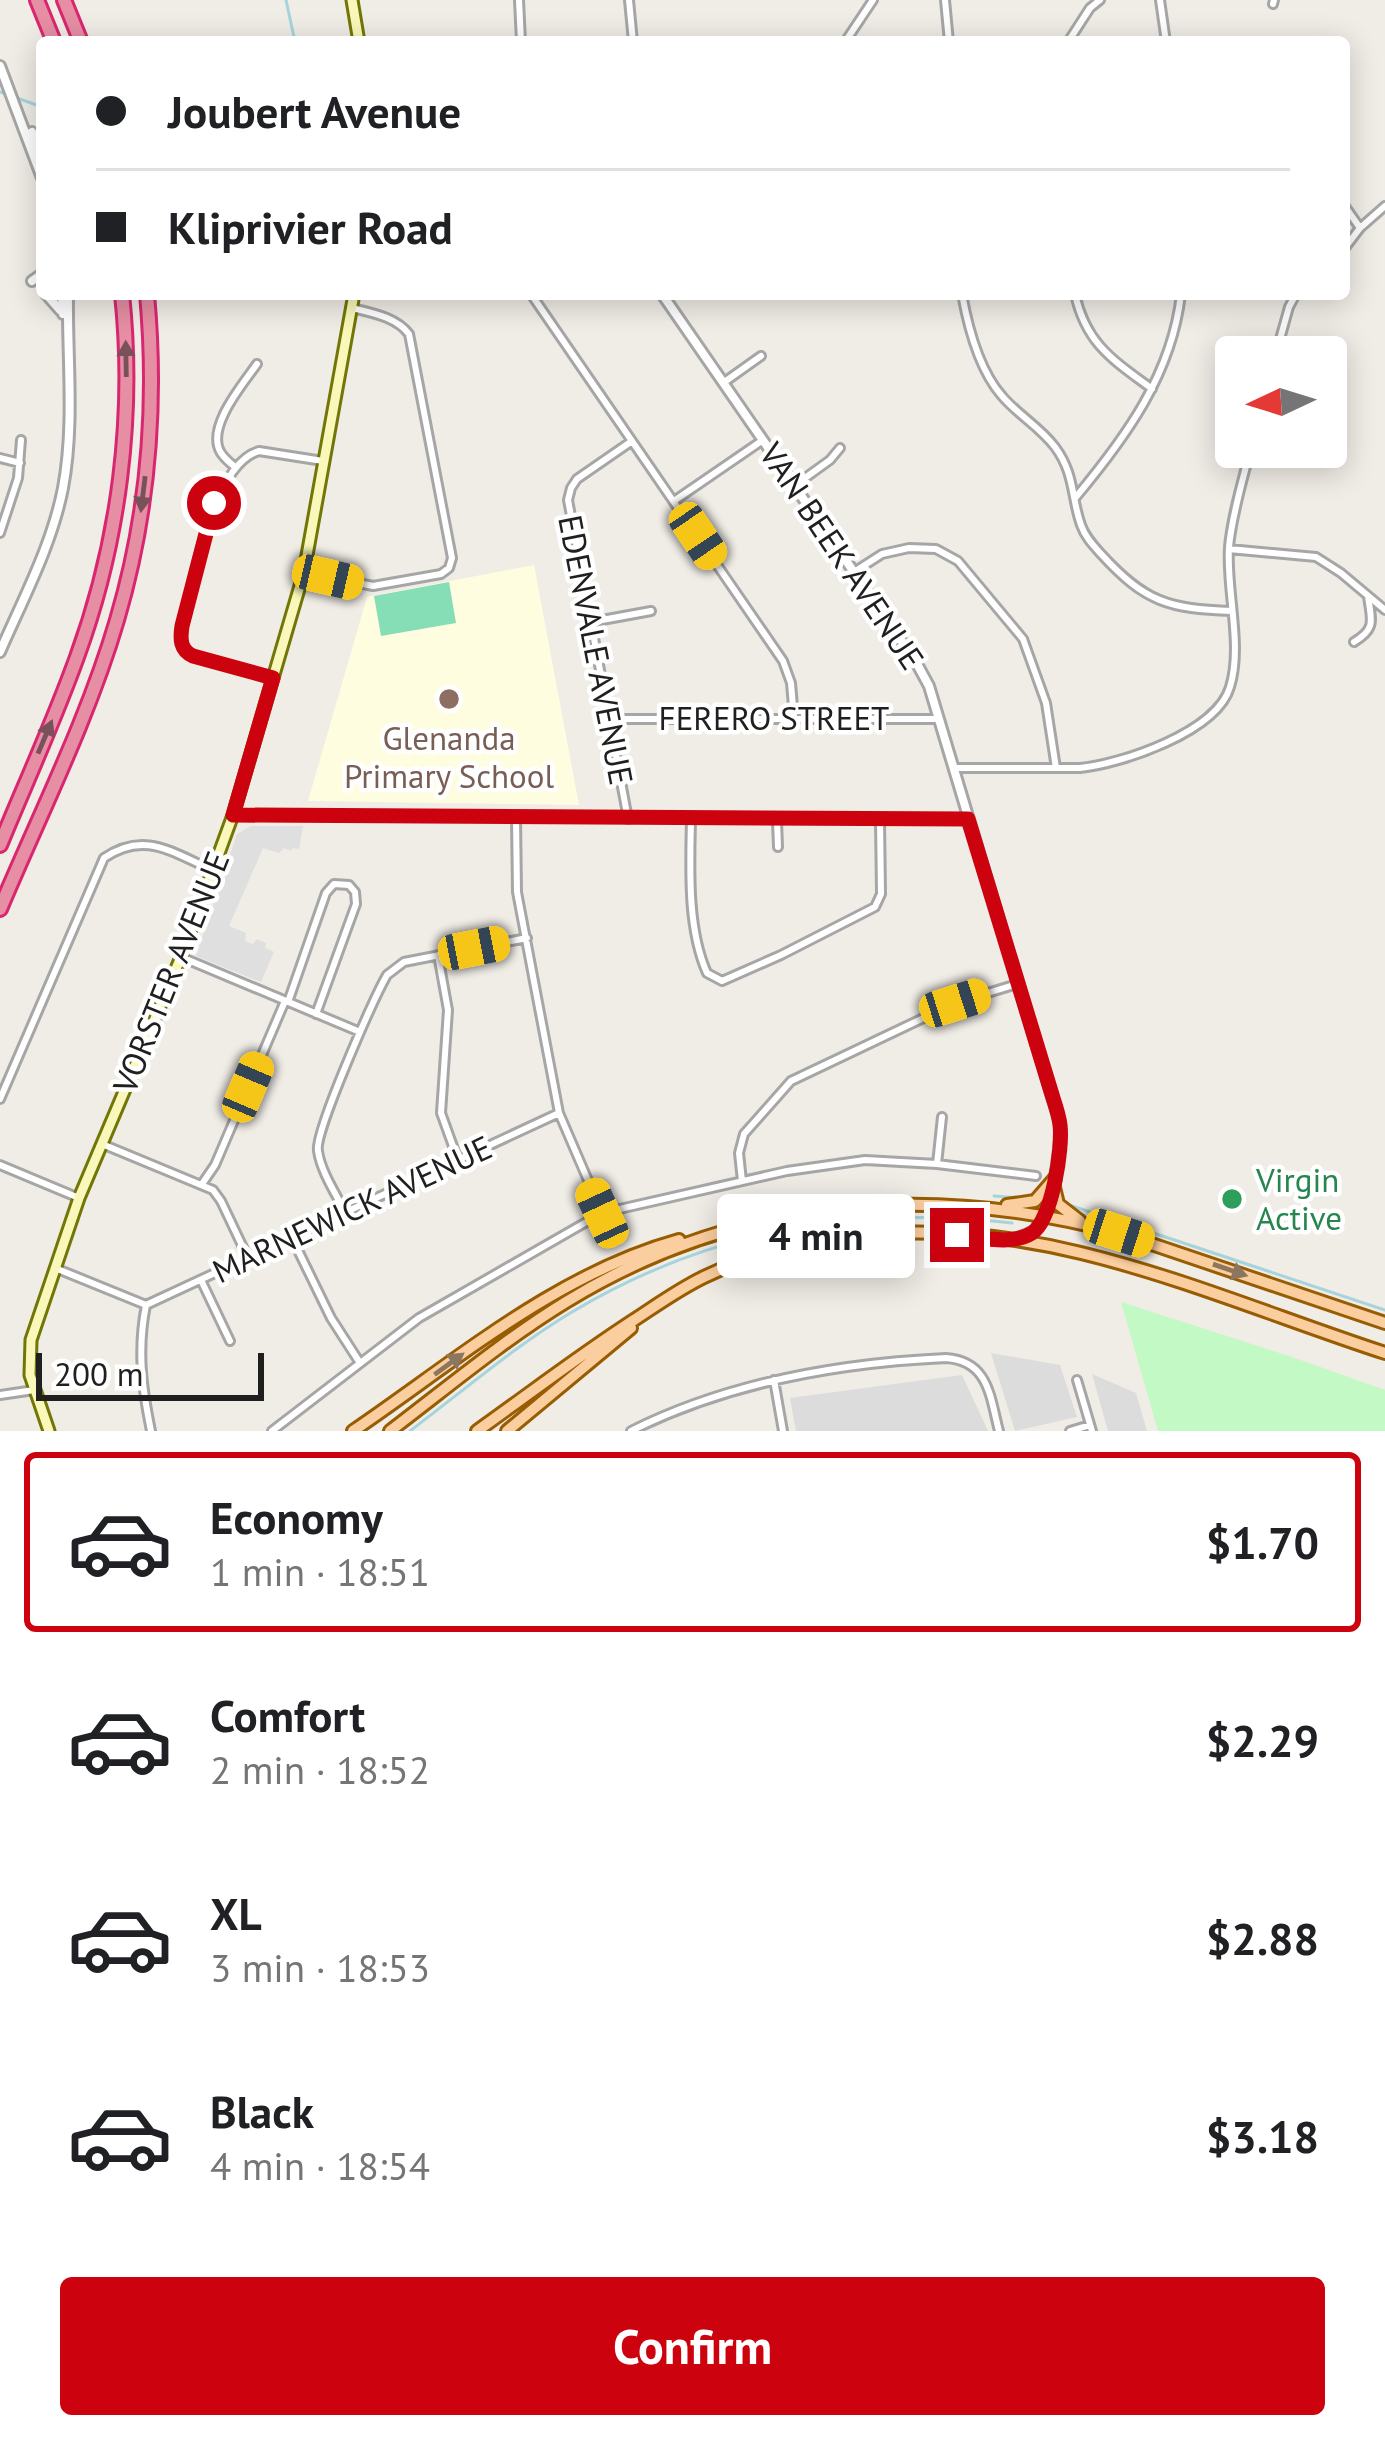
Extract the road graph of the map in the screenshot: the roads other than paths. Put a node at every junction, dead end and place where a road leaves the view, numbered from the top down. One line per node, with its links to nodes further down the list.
1 (37, 0): 10 (highway)
2 (64, 0): 11 (highway)
3 (352, 0): 12 (main road)
4 (519, 0): 13 (street)
5 (629, 0): 14 (street)
6 (873, 0): 15 (street)
7 (945, 0): 16 (street)
8 (1160, 0): 18 (street)
9 (1097, 1): 17 (street)
10 (52, 36)
11 (79, 36)
12 (358, 36)
13 (521, 36)
14 (632, 36)
15 (849, 36)
16 (948, 36)
17 (1072, 36)
18 (1165, 36)
19 (1, 56): 21 (street)
20 (0, 66): 22 (street)
21 (36, 144)
22 (36, 162)
23 (1385, 206): 25 (street)
24 (1350, 214): 25 (street)
25 (1360, 227): 26 (street)
26 (1350, 241)
27 (52, 300): 40 (street)
28 (65, 300): 40 (street)
29 (65, 300): 63 (street)
30 (122, 300): 84 (highway, one-way to 30)
31 (147, 300): 87 (highway, one-way to 87)
32 (352, 300): 39 (main road, VORSTER AVENUE)
33 (536, 300): 48 (street)
34 (666, 300): 44 (street, VAN BEEK AVENUE)
35 (963, 300): 56 (street)
36 (1077, 300): 45 (street)
37 (1180, 300): 45 (street)
38 (1293, 300): 41 (street)
39 (350, 308): 51 (main road, VORSTER AVENUE); 60 (street)
40 (64, 323): 63 (street)
41 (1281, 336)
42 (761, 356): 44 (street)
43 (257, 364): 53 (street)
44 (723, 383): 47 (street, VAN BEEK AVENUE)
45 (1152, 388): 56 (street)
46 (22, 440): 52 (street)
47 (763, 440): 55 (street, VAN BEEK AVENUE); 57 (street)
48 (632, 441): 57 (street); 67 (street, EDENVALE AVENUE)
49 (840, 448): 55 (street)
50 (0, 458): 52 (street)
51 (323, 461): 53 (street); 60 (main road, VORSTER AVENUE)
52 (21, 463): 58 (street)
53 (235, 467): 71 (street)
54 (1246, 468): 59 (street)
55 (794, 486): 61 (street, VAN BEEK AVENUE)
56 (1076, 497): 64 (street)
57 (674, 501): 72 (street)
58 (1, 535)
59 (1229, 549): 62 (street); 64 (street)
60 (304, 572): 71 (main road, VORSTER AVENUE)
61 (854, 572): 73 (street, VAN BEEK AVENUE); 76 (street)
62 (1368, 596): 65 (street); 69 (street)
63 (16, 609): 68 (street); 70 (street)
64 (1232, 610): 76 (street)
65 (1385, 610)
66 (651, 611): 67 (street)
67 (591, 622): 74 (street, EDENVALE AVENUE)
68 (0, 639)
69 (1354, 643)
70 (0, 652)
71 (273, 678): 77 (main road, VORSTER AVENUE)
72 (794, 718): 73 (street, FERERO STREET); 74 (street, FERERO STREET)
73 (939, 718): 75 (street, VAN BEEK AVENUE)
74 (609, 719): 79 (street, EDENVALE AVENUE)
75 (953, 768): 76 (street); 81 (street, VAN BEEK AVENUE)
76 (1055, 768)
77 (233, 815): 78 (street); 86 (main road, VORSTER AVENUE)
78 (516, 818): 79 (street); 88 (street)
79 (628, 819): 80 (street)
80 (691, 819): 82 (street); 83 (street)
81 (968, 819): 83 (street); 91 (street, VAN BEEK AVENUE)
82 (777, 820): 83 (street); 85 (street)
83 (880, 820)
84 (0, 845)
85 (778, 848)
86 (213, 870): 90 (main road, VORSTER AVENUE); 95 (street)
87 (0, 909)
88 (527, 938): 89 (street); 96 (street)
89 (438, 956): 94 (street); 99 (street)
90 (181, 957): 92 (street); 98 (main road, VORSTER AVENUE)
91 (1017, 984): 103 (street, VAN BEEK AVENUE); 104 (street)
92 (287, 1001): 93 (street); 93 (street); 105 (street)
93 (316, 1014): 94 (street)
94 (362, 1033): 108 (street)
95 (0, 1099)
96 (559, 1113): 99 (street, MARNEWICK AVENUE); 109 (street)
97 (942, 1118): 100 (street)
98 (102, 1144): 105 (street); 106 (main road, VORSTER AVENUE)
99 (458, 1160): 108 (street, MARNEWICK AVENUE)
100 (937, 1164): 102 (street); 104 (street)
101 (0, 1165): 106 (street)
102 (1036, 1176)
103 (1054, 1180): 107 (main road); 110 (street, VAN BEEK AVENUE); 111 (main road)
104 (742, 1181): 109 (street)
105 (202, 1184): 115 (street)
106 (80, 1198): 116 (main road, VORSTER AVENUE)
107 (980, 1207): 110 (main road); 112 (main road)
108 (345, 1212): 113 (street, MARNEWICK AVENUE)
109 (602, 1213): 123 (street)
110 (1045, 1216): 111 (main road); 114 (street)
111 (1083, 1223): 120 (main road, one-way to 120)
112 (706, 1237): 132 (main road, one-way to 112); 133 (main road)
113 (292, 1238): 115 (street, MARNEWICK AVENUE); 123 (street)
114 (1012, 1239): 119 (main road); 122 (main road)
115 (248, 1258): 117 (street, MARNEWICK AVENUE)
116 (55, 1268): 118 (street); 126 (main road, VORSTER AVENUE)
117 (201, 1280): 118 (street, MARNEWICK AVENUE); 121 (street)
118 (146, 1306): 130 (street)
119 (655, 1306): 134 (main road); 135 (main road)
120 (1385, 1323)
121 (230, 1341)
122 (1385, 1353)
123 (360, 1363): 131 (street)
124 (774, 1381): 136 (street); 137 (street); 138 (street)
125 (1077, 1381): 128 (street)
126 (34, 1390): 127 (street); 129 (main road, VORSTER AVENUE)
127 (0, 1395)
128 (1091, 1428): 139 (street)
129 (49, 1431)
130 (151, 1431)
131 (272, 1431)
132 (352, 1431)
133 (390, 1431)
134 (477, 1431)
135 (507, 1431)
136 (631, 1431)
137 (783, 1431)
138 (999, 1431)
139 (1070, 1431)

